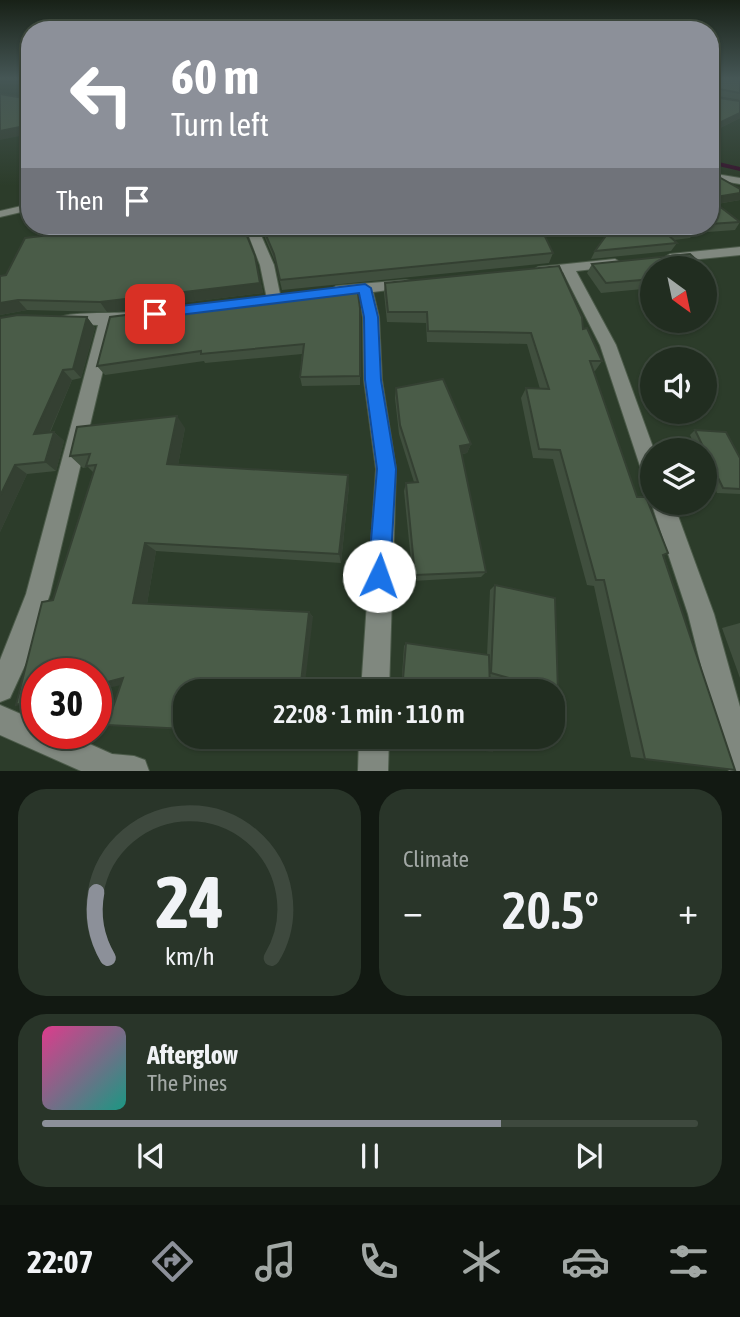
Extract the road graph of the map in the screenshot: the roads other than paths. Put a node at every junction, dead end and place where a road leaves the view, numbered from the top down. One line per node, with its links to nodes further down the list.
1 (719, 178): 2 (street)
2 (740, 181)
3 (21, 209): 4 (street)
4 (0, 214)
5 (255, 235): 14 (street)
6 (740, 251): 7 (street)
7 (691, 256)
8 (634, 261): 9 (street)
9 (568, 268): 10 (street); 18 (street)
10 (528, 272)
11 (419, 283): 12 (street)
12 (365, 288): 13 (street); 20 (street)
13 (327, 292)
14 (274, 298)
15 (146, 315): 17 (street)
16 (54, 318): 17 (street)
17 (107, 320): 21 (street)
18 (640, 438)
19 (667, 515): 24 (street)
20 (375, 679)
21 (0, 688)
22 (0, 720): 25 (street)
23 (374, 749): 26 (street)
24 (740, 761)
25 (134, 771)
26 (373, 771)

